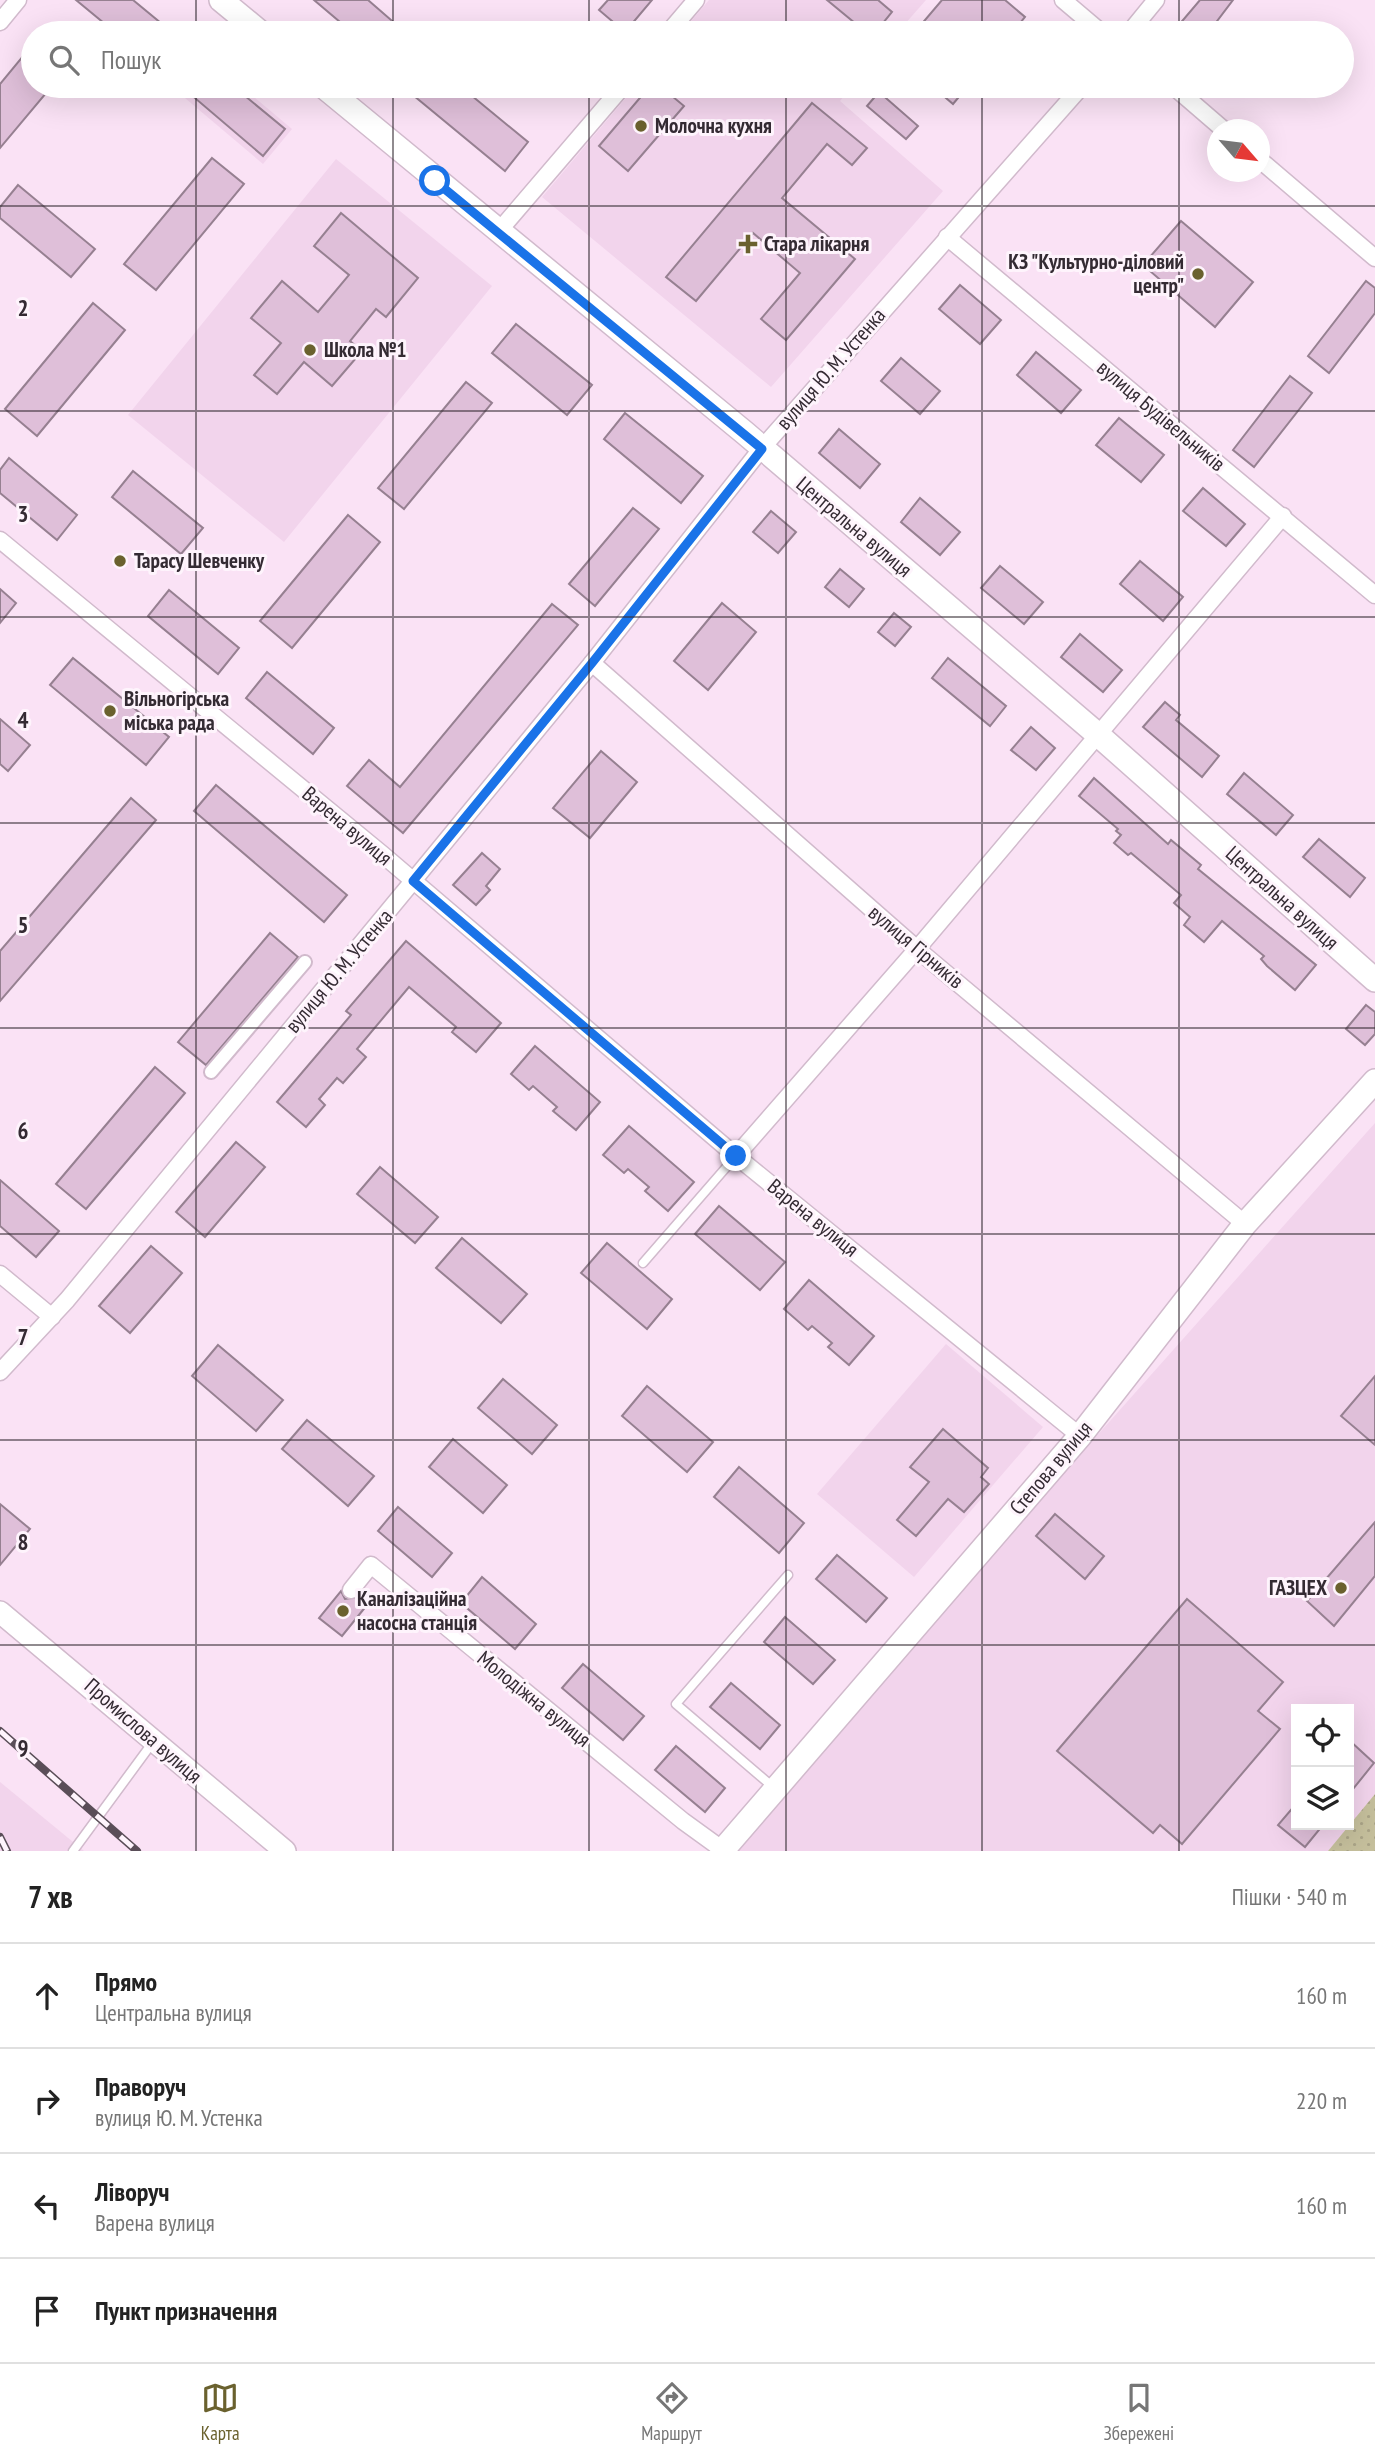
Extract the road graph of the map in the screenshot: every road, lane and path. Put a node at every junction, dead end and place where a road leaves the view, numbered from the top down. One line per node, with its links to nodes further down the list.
1 (18, 0): 10 (street)
2 (221, 0): 6 (main road)
3 (696, 0): 7 (street)
4 (1063, 0): 8 (street)
5 (1156, 0): 9 (street)
6 (246, 21)
7 (678, 21)
8 (1088, 21)
9 (1139, 21)
10 (0, 22)
11 (337, 98): 17 (main road, Центральна вулиця)
12 (613, 98): 17 (street)
13 (1071, 98): 18 (street, вулиця Ю. М. Устенка)
14 (1186, 98): 15 (street)
15 (1211, 119)
16 (1270, 169): 19 (street)
17 (498, 232): 20 (main road, Центральна вулиця)
18 (947, 237): 20 (street, вулиця Ю. М. Устенка); 21 (street, вулиця Будівельників)
19 (1375, 258)
20 (762, 449): 24 (street, вулиця Ю. М. Устенка); 25 (main road, Центральна вулиця)
21 (1283, 516): 23 (street, вулиця Будівельників); 25 (street)
22 (0, 540): 26 (street, Варена вулиця)
23 (1375, 595)
24 (592, 663): 26 (street, вулиця Ю. М. Устенка); 27 (street, вулиця Гірників)
25 (1096, 733): 27 (street); 29 (main road, Центральна вулиця)
26 (413, 881): 32 (street, Варена вулиця); 36 (street, вулиця Ю. М. Устенка)
27 (917, 949): 32 (street); 33 (street, вулиця Гірників)
28 (304, 962): 30 (street)
29 (1375, 980)
30 (211, 1072)
31 (1375, 1081): 33 (main road, Степова вулиця)
32 (736, 1156): 34 (lane); 38 (street, Варена вулиця)
33 (1245, 1224): 38 (main road, Степова вулиця)
34 (643, 1263)
35 (0, 1274): 36 (street)
36 (52, 1317): 37 (street, вулиця Ю. М. Устенка)
37 (0, 1372)
38 (1080, 1436): 43 (main road, Степова вулиця)
39 (788, 1575): 43 (lane)
40 (351, 1590): 44 (street, Молодіжна вулиця)
41 (0, 1612): 42 (street, Промислова вулиця)
42 (153, 1742): 45 (lane); 46 (street, Промислова вулиця)
43 (775, 1789): 44 (main road, Степова вулиця)
44 (722, 1850)
45 (73, 1851)
46 (285, 1851)

